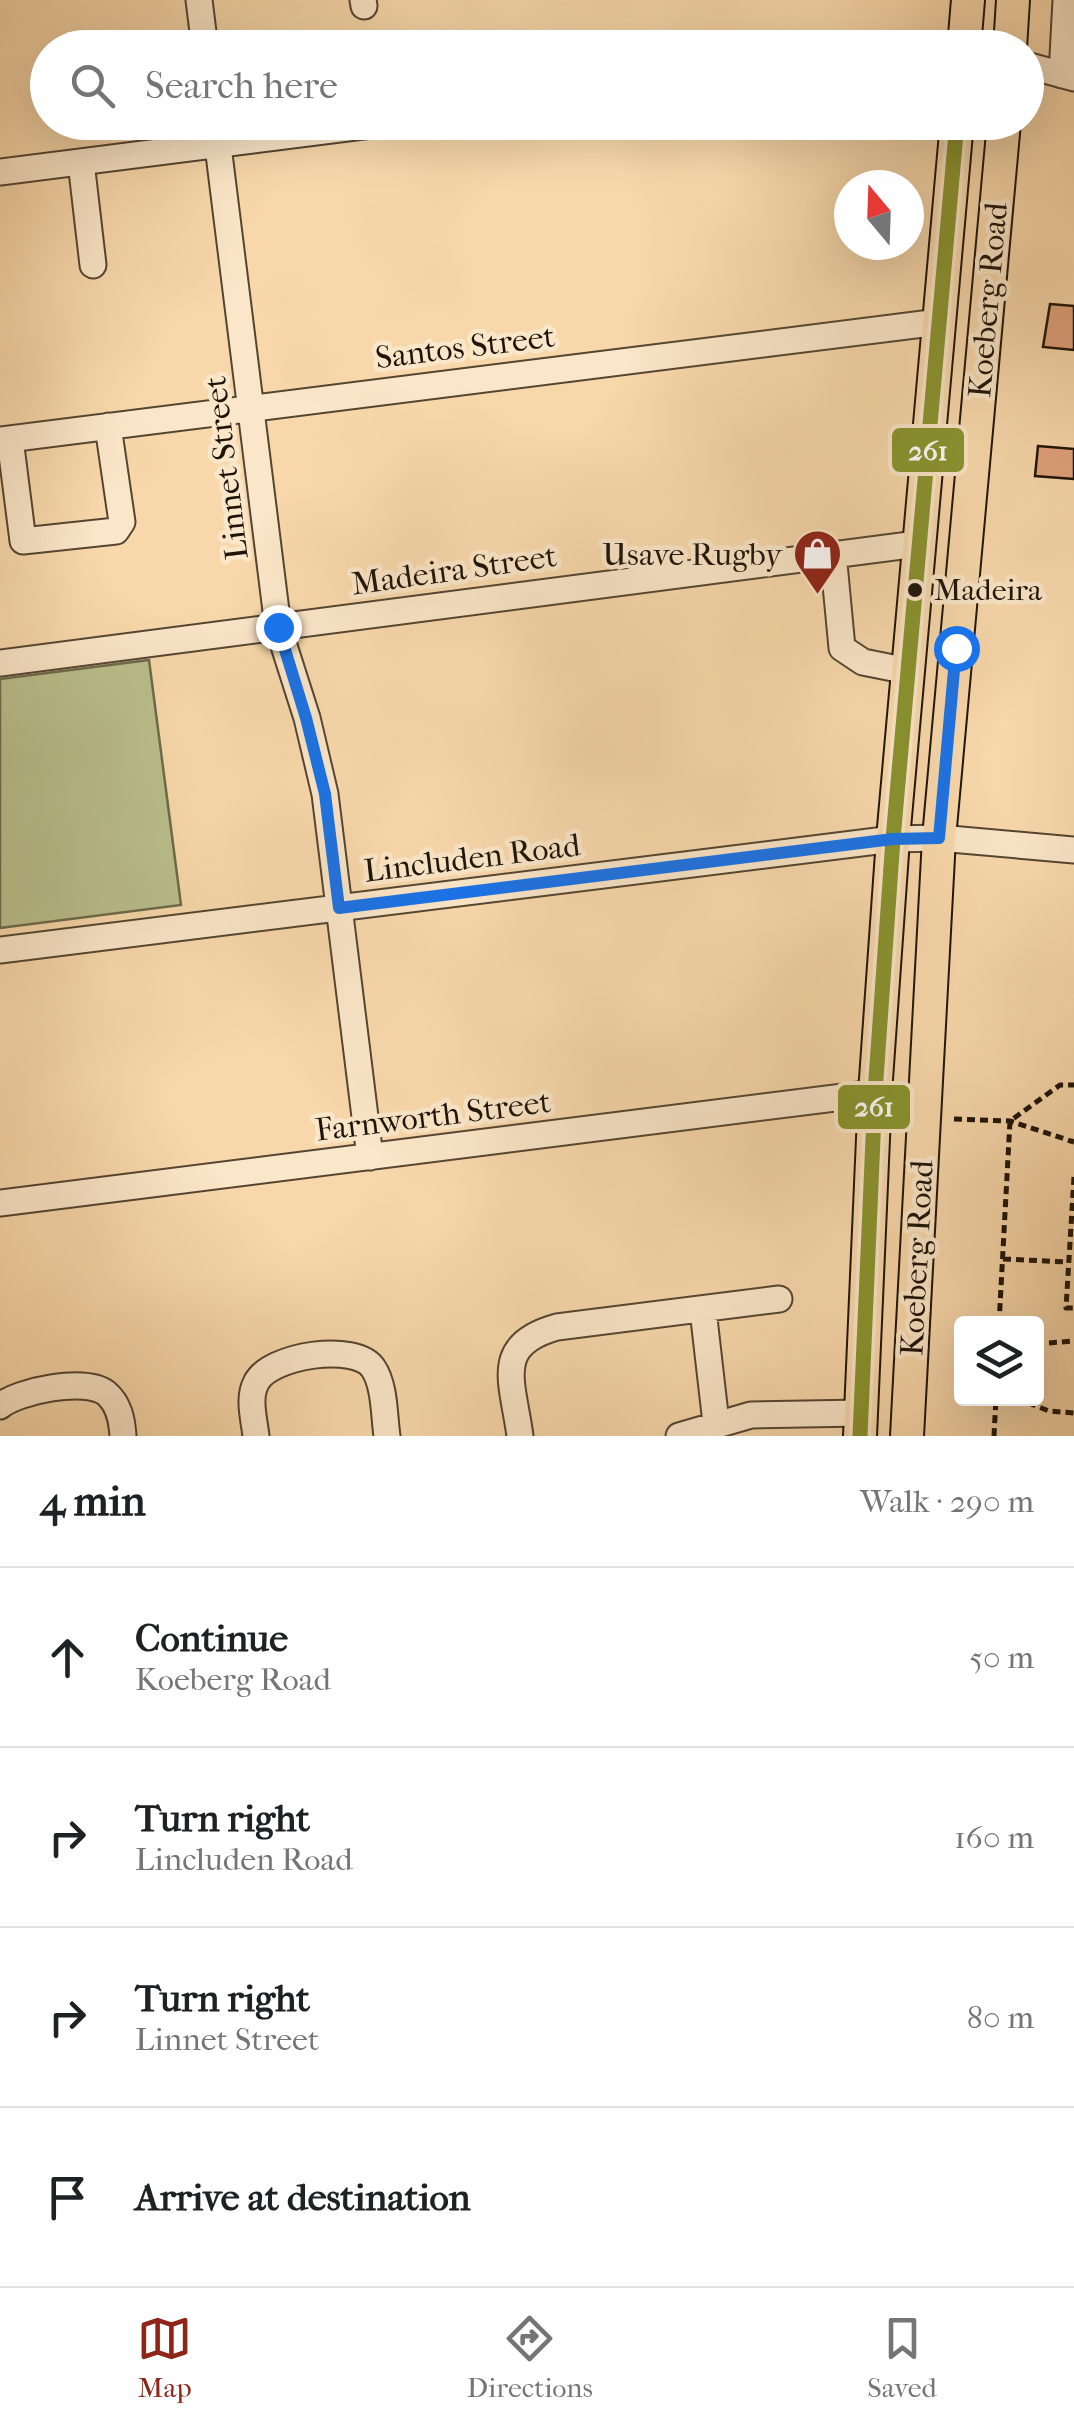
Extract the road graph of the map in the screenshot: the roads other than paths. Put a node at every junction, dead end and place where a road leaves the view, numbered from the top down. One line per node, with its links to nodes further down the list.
1 (199, 0): 5 (street)
2 (968, 0): 6 (main road)
3 (1013, 0): 7 (main road)
4 (1066, 0): 8 (street)
5 (203, 30)
6 (966, 30)
7 (1011, 30)
8 (1068, 77)
9 (184, 140): 13 (street)
10 (218, 140): 17 (street, Linnet Street)
11 (955, 140): 16 (main road, Koeberg Road)
12 (1002, 140): 25 (main road, Koeberg Road)
13 (81, 162): 14 (street); 15 (street)
14 (0, 172)
15 (93, 265)
16 (939, 322): 17 (street, Santos Street); 20 (main road, Koeberg Road)
17 (252, 407): 18 (street, Santos Street); 22 (street, Linnet Street)
18 (108, 426): 19 (street, Santos Street); 19 (street)
19 (5, 439)
20 (918, 544): 21 (street, Madeira Street); 24 (main road, Koeberg Road)
21 (832, 553): 22 (street, Madeira Street); 24 (street)
22 (278, 627): 23 (street, Madeira Street); 28 (street, Linnet Street)
23 (0, 662)
24 (908, 671): 26 (main road, Koeberg Road)
25 (939, 838): 26 (street, Lincluden Road); 27 (street, Lincluden Road); 43 (main road, Koeberg Road)
26 (893, 839): 28 (street, Lincluden Road); 30 (main road, Koeberg Road)
27 (1074, 850)
28 (339, 908): 29 (street, Lincluden Road); 31 (street, Linnet Street)
29 (0, 950)
30 (875, 1094): 31 (street, Farnworth Street); 37 (main road, Koeberg Road)
31 (370, 1157): 32 (street, Farnworth Street)
32 (0, 1203)
33 (779, 1299): 34 (street)
34 (703, 1310): 36 (street); 41 (street)
35 (0, 1406): 38 (street)
36 (716, 1423): 37 (street); 42 (street)
37 (860, 1425)
38 (124, 1436)
39 (256, 1436): 40 (street)
40 (387, 1436)
41 (520, 1436)
42 (679, 1436)
43 (908, 1436)

